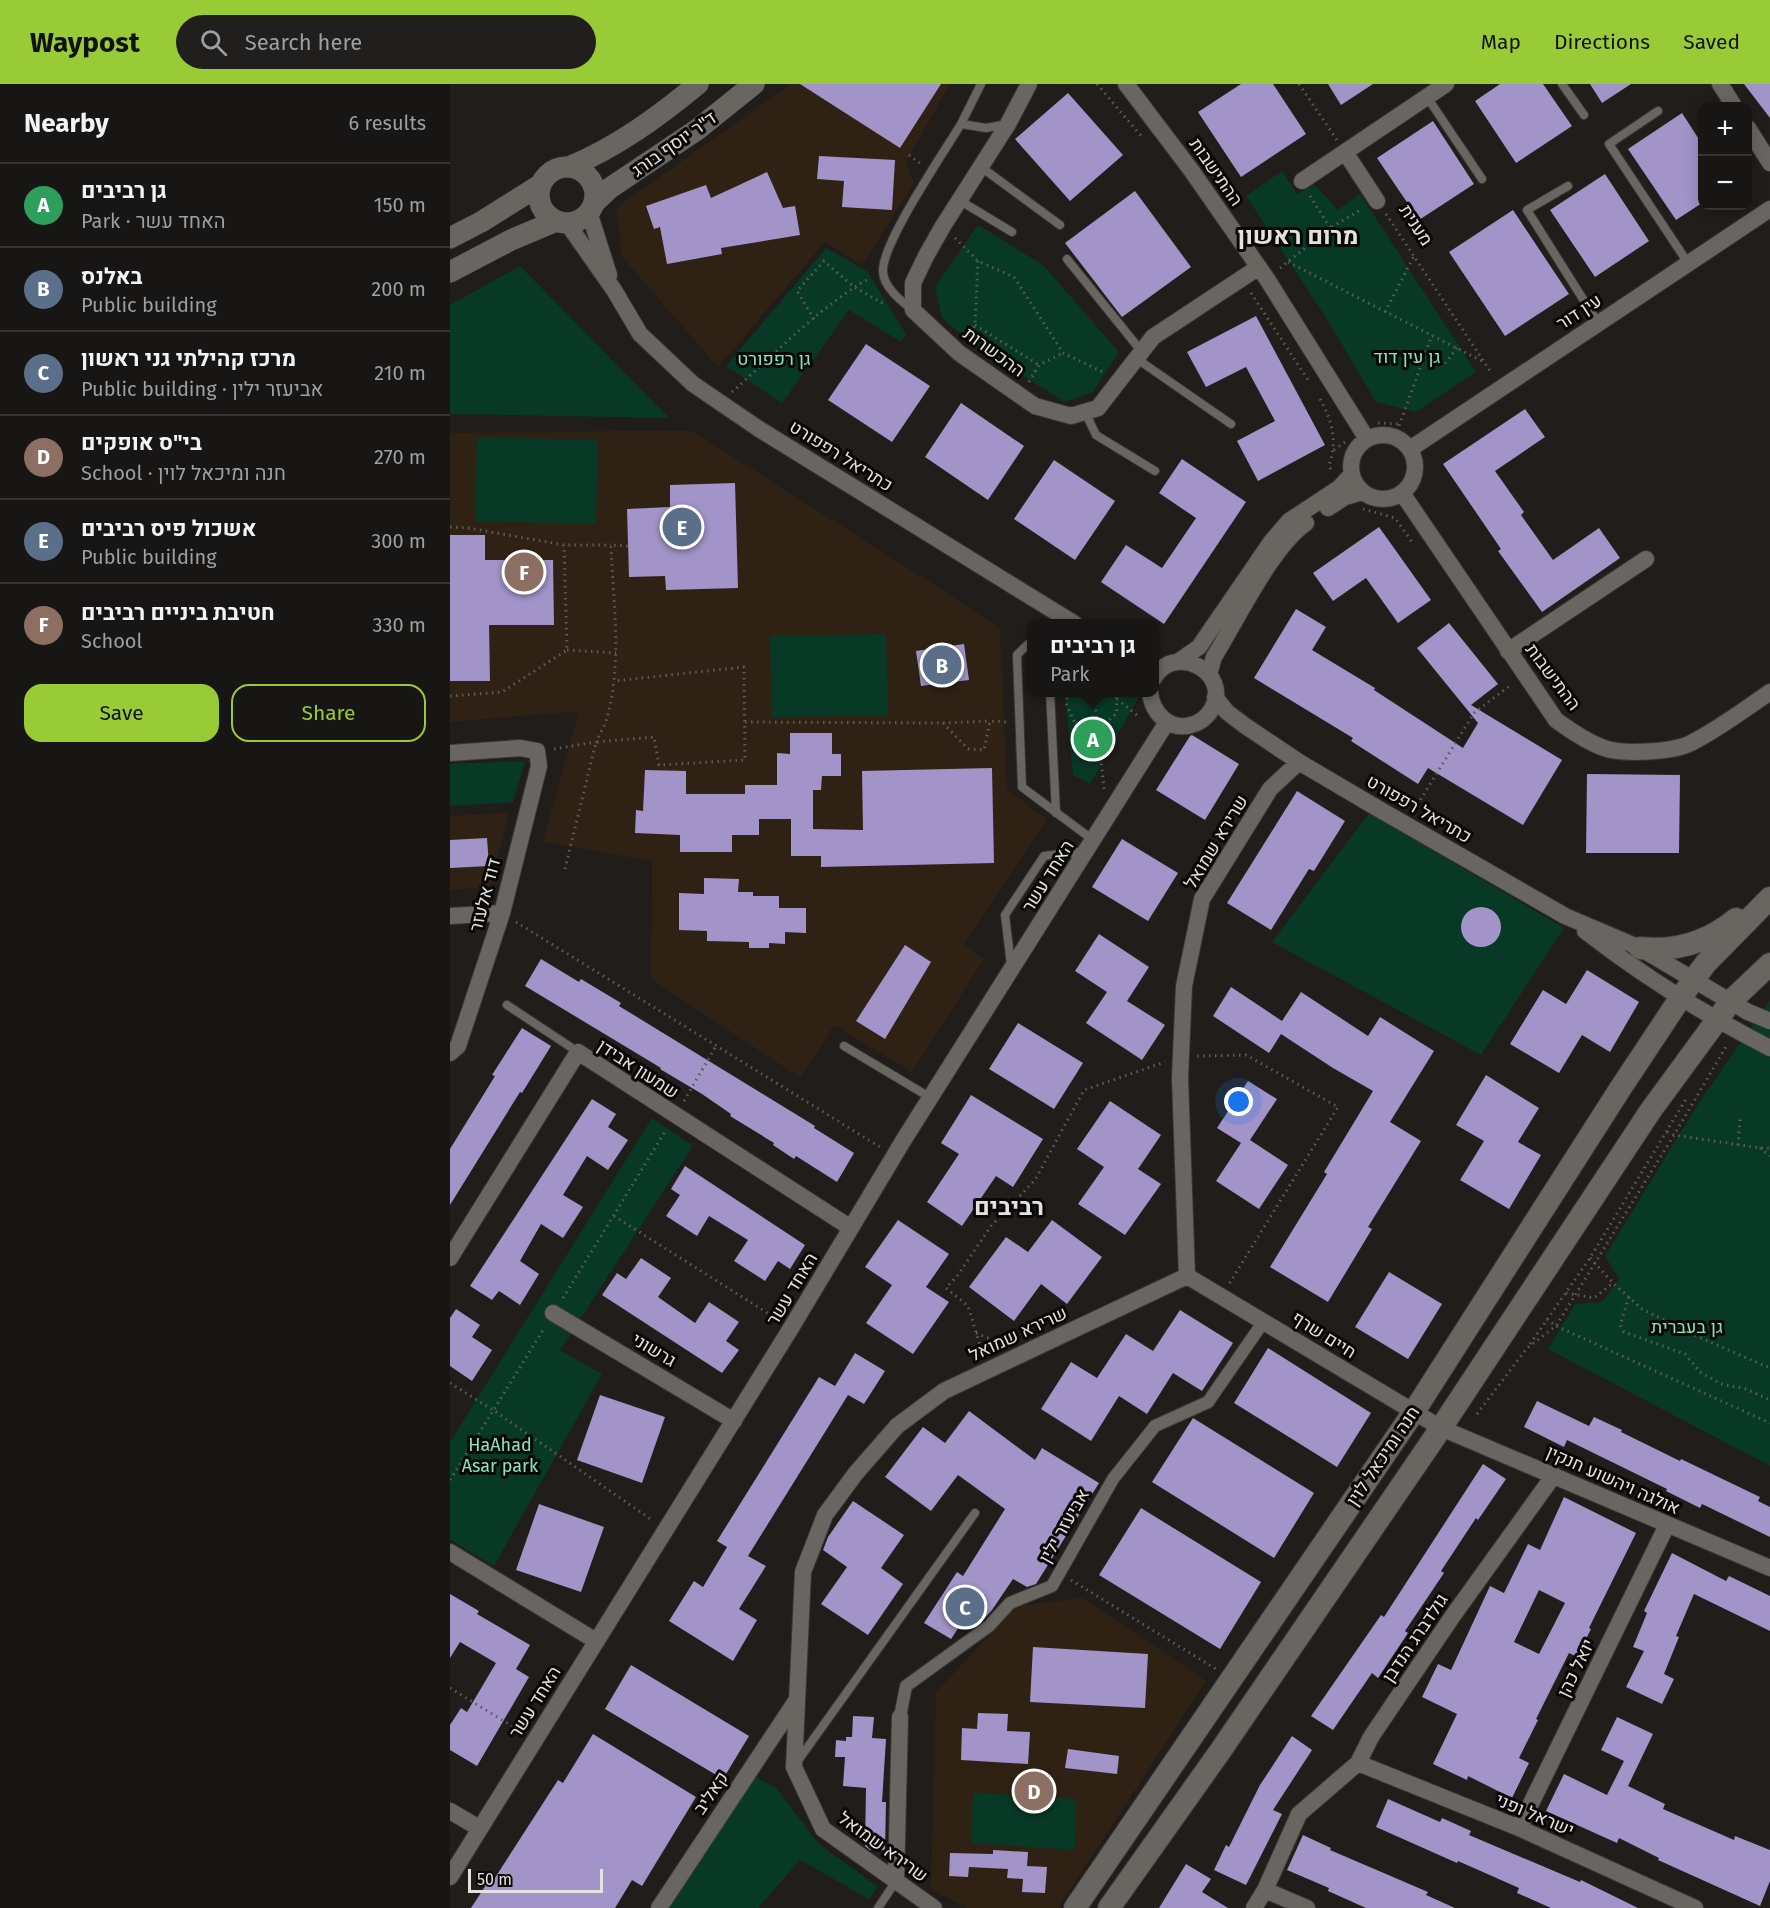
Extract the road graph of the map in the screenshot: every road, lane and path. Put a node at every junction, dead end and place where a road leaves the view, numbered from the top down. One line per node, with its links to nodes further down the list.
1 (698, 84): 20 (street, ד"ר יוסף בורג)
2 (754, 84): 28 (street, ד"ר יוסף בורג)
3 (981, 84): 14 (lane)
4 (1029, 84): 15 (street)
5 (1097, 84): 17 (path)
6 (1126, 84): 43 (street, ההתישבות)
7 (1299, 84): 18 (path)
8 (1562, 84): 13 (lane)
9 (1720, 84): 11 (street)
10 (1432, 90): 18 (street); 22 (lane)
11 (1731, 102)
12 (1658, 111): 40 (lane)
13 (1584, 115)
14 (961, 124): 15 (lane); 41 (lane)
15 (1008, 124): 21 (street)
16 (1752, 134): 19 (street)
17 (1147, 142)
18 (1345, 152): 23 (street); 27 (street, מענית)
19 (1770, 163)
20 (569, 167): 24 (street); 28 (street)
21 (981, 167): 26 (street); 31 (lane)
22 (1482, 179)
23 (1302, 181): 33 (path)
24 (540, 185): 30 (street); 35 (street)
25 (1568, 186): 51 (lane)
26 (959, 200): 32 (street); 34 (lane)
27 (1377, 201): 33 (path); 36 (path, מענית)
28 (592, 208): 30 (street); 46 (street, כתריאל רפפורט)
29 (1770, 209): 40 (street, עין דור)
30 (561, 222): 42 (street); 46 (street, כתריאל רפפורט)
31 (1060, 225)
32 (943, 226): 38 (path); 48 (street)
33 (1330, 228): 39 (path)
34 (1012, 232)
35 (450, 237)
36 (1414, 255): 49 (path); 58 (path, מענית)
37 (1067, 259): 57 (lane)
38 (978, 261): 52 (path); 55 (path)
39 (1288, 262): 43 (path); 49 (path)
40 (1688, 263): 51 (street, עין דור)
41 (882, 271): 44 (path); 48 (lane)
42 (450, 272)
43 (1263, 273): 57 (street); 70 (street, ההתישבות)
44 (854, 287): 47 (path); 50 (path); 50 (path)
45 (1248, 289): 62 (path)
46 (614, 290): 66 (street, כתריאל רפפורט)
47 (892, 308)
48 (913, 310): 56 (street, ההכשרות)
49 (1385, 312): 53 (path)
50 (814, 319): 66 (path)
51 (1598, 323): 63 (street, עין דור)
52 (975, 325): 56 (path); 60 (path)
53 (1432, 336): 54 (path); 59 (path)
54 (1457, 348): 58 (path); 59 (path)
55 (1063, 352): 60 (path); 61 (path)
56 (959, 353): 65 (street, ההכשרות)
57 (1139, 355): 61 (street); 68 (lane)
58 (1484, 362): 63 (path, מענית)
59 (1422, 363): 69 (path)
60 (1039, 365): 65 (path)
61 (1120, 380): 67 (street)
62 (1310, 383)
63 (1500, 387): 71 (street, עין דור)
64 (1316, 392): 75 (path)
65 (1021, 395): 67 (street, ההכשרות)
66 (720, 402): 83 (street, כתריאל רפפורט)
67 (1085, 412): 72 (lane)
68 (1231, 423)
69 (1395, 437): 70 (street); 71 (street)
70 (1367, 439): 73 (street)
71 (1410, 449): 76 (street)
72 (1155, 471)
73 (1352, 474): 74 (street); 75 (street)
74 (1362, 492): 75 (street); 76 (street)
75 (1342, 493): 81 (path); 88 (street); 89 (street)
76 (1402, 493): 86 (street, ההתישבות)
77 (450, 527): 78 (path)
78 (564, 545): 79 (path); 85 (path)
79 (611, 545): 80 (path); 87 (path)
80 (628, 546)
81 (1416, 547)
82 (1646, 560): 86 (street)
83 (1067, 619)
84 (1027, 645): 113 (lane)
85 (567, 650): 87 (path); 93 (path)
86 (1508, 651): 90 (street, ההתישבות)
87 (615, 653): 91 (path)
88 (1163, 668): 89 (street)
89 (1209, 675): 99 (street)
90 (1525, 675): 92 (street, ההתישבות); 115 (path)
91 (614, 681): 102 (path); 109 (path)
92 (1770, 692)
93 (450, 696)
94 (1050, 697): 113 (lane)
95 (1067, 697): 107 (path)
96 (1095, 697): 106 (path)
97 (1116, 697): 106 (path)
98 (1151, 697): 104 (street)
99 (1215, 697): 100 (street); 108 (street, כתריאל רפפורט)
100 (1206, 717): 104 (street); 108 (street, כתריאל רפפורט)
101 (990, 721): 103 (path); 105 (path); 105 (path)
102 (745, 722): 105 (path); 109 (path)
103 (1004, 722)
104 (1167, 722): 114 (street, האחד עשר)
105 (943, 723)
106 (1098, 724): 107 (path)
107 (1098, 732): 114 (path)
108 (1255, 732): 112 (street, כתריאל רפפורט)
109 (596, 742): 110 (path); 117 (path)
110 (570, 746)
111 (450, 753): 120 (street, דוד אלעזר)
112 (1299, 762): 115 (street, כתריאל רפפורט); 137 (street, שרירא שמואל)
113 (1056, 813): 116 (lane)
114 (1107, 819): 116 (street, האחד עשר)
115 (1405, 825): 122 (street, כתריאל רפפורט)
116 (1090, 846): 125 (street, האחד עשר); 125 (lane)
117 (566, 868)
118 (1770, 892): 123 (main road)
119 (1770, 898): 126 (main road, חנה ומיכאל לוין)
120 (502, 913): 121 (street); 132 (path); 135 (street, דוד אלעזר)
121 (450, 916)
122 (1565, 916): 123 (street, כתריאל רפפורט); 126 (street, כתריאל רפפורט)
123 (1640, 948): 126 (street, כתריאל רפפורט)
124 (1770, 964): 127 (main road, חנה ומיכאל לוין)
125 (1012, 970): 139 (street, האחד עשר)
126 (1687, 988): 127 (street, כתריאל רפפורט); 129 (street, כתריאל רפפורט); 173 (main road, חנה ומיכאל לוין)
127 (1731, 1001): 129 (main road, חנה ומיכאל לוין); 130 (street, כתריאל רפפורט)
128 (507, 1005): 136 (lane)
129 (1718, 1020): 131 (street, כתריאל רפפורט); 176 (main road, חנה ומיכאל לוין)
130 (1770, 1021)
131 (1738, 1031): 134 (street, כתריאל רפפורט); 143 (path)
132 (716, 1046): 140 (path); 147 (path)
133 (844, 1046): 139 (lane)
134 (1770, 1048)
135 (454, 1049)
136 (578, 1052): 140 (street, שמעון אבידן); 151 (street, שמעון אבידן)
137 (1181, 1056): 154 (street, שרירא שמואל); 157 (path); 165 (path)
138 (1690, 1092): 142 (path)
139 (931, 1098): 147 (street, האחד עשר)
140 (675, 1116): 149 (path); 150 (street, שמעון אבידן)
141 (1740, 1119): 144 (path)
142 (1667, 1132): 143 (path); 152 (path)
143 (1674, 1135): 144 (path); 153 (path)
144 (1738, 1145): 145 (path)
145 (1761, 1148): 146 (path); 148 (path)
146 (1770, 1148)
147 (894, 1156): 150 (street, האחד עשר)
148 (1770, 1156)
149 (614, 1216): 160 (path); 164 (path)
150 (851, 1228): 164 (street, האחד עשר)
151 (450, 1258)
152 (1590, 1258): 153 (path); 156 (path)
153 (1596, 1262): 155 (path); 158 (path)
154 (1187, 1275): 157 (street, חיים שרף); 167 (street, שרירא שמואל)
155 (1613, 1283): 158 (path); 159 (path)
156 (1565, 1293): 158 (path); 161 (path)
157 (1222, 1295): 162 (street, חיים שרף)
158 (1575, 1295): 163 (path)
159 (1629, 1297): 168 (path); 171 (path)
160 (554, 1313): 172 (path); 174 (street, גרשוני)
161 (1547, 1319): 163 (path); 166 (path)
162 (1264, 1321): 173 (street, חיים שרף); 184 (street, אביעזר ילין)
163 (1556, 1326): 166 (path); 175 (path)
164 (791, 1328): 174 (street, האחד עשר)
165 (976, 1333): 167 (path); 169 (path)
166 (1527, 1348): 176 (path)
167 (1024, 1353): 169 (street, שרירא שמואל)
168 (1770, 1368)
169 (987, 1370): 188 (street, שרירא שמואל)
170 (450, 1383): 172 (path)
171 (1770, 1400)
172 (494, 1410): 178 (path); 181 (path)
173 (1413, 1413): 176 (street, חיים שרף); 186 (main road, חנה ומיכאל לוין)
174 (734, 1421): 181 (street, האחד עשר)
175 (1770, 1423)
176 (1450, 1432): 177 (street, אולגה ויהשוע חנקין); 203 (main road, חנה ומיכאל לוין)
177 (1554, 1475): 180 (street, אולגה ויהשוע חנקין); 191 (street, גולדברג הנדבן)
178 (450, 1480)
179 (975, 1513): 192 (lane)
180 (1667, 1525): 183 (street, אולגה ויהשוע חנקין); 195 (street, יואל כהן)
181 (666, 1529): 185 (street, האחד עשר)
182 (450, 1552): 185 (street)
183 (1770, 1568)
184 (1060, 1573): 186 (path); 189 (street, אביעזר ילין)
185 (596, 1641): 190 (street, האחד עשר)
186 (1230, 1678): 202 (main road, חנה ומיכאל לוין)
187 (450, 1688): 190 (path)
188 (797, 1700): 192 (street, שרירא שמואל); 199 (street, קאליב)
189 (900, 1717): 197 (street, אביעזר ילין)
190 (534, 1740): 194 (street, האחד עשר)
191 (1358, 1763): 195 (street, ישראל ופני); 198 (street, גולדברג הנדבן)
192 (794, 1767): 197 (street, שרירא שמואל)
193 (450, 1811): 194 (street)
194 (479, 1828): 196 (street, האחד עשר)
195 (1520, 1828): 206 (street, ישראל ופני)
196 (450, 1877)
197 (896, 1881): 200 (lane); 201 (street, שרירא שמואל)
198 (1266, 1890): 204 (street); 205 (street)
199 (659, 1908)
200 (878, 1908)
201 (934, 1908)
202 (1075, 1908)
203 (1109, 1908)
204 (1254, 1908)
205 (1307, 1908)
206 (1695, 1908)

